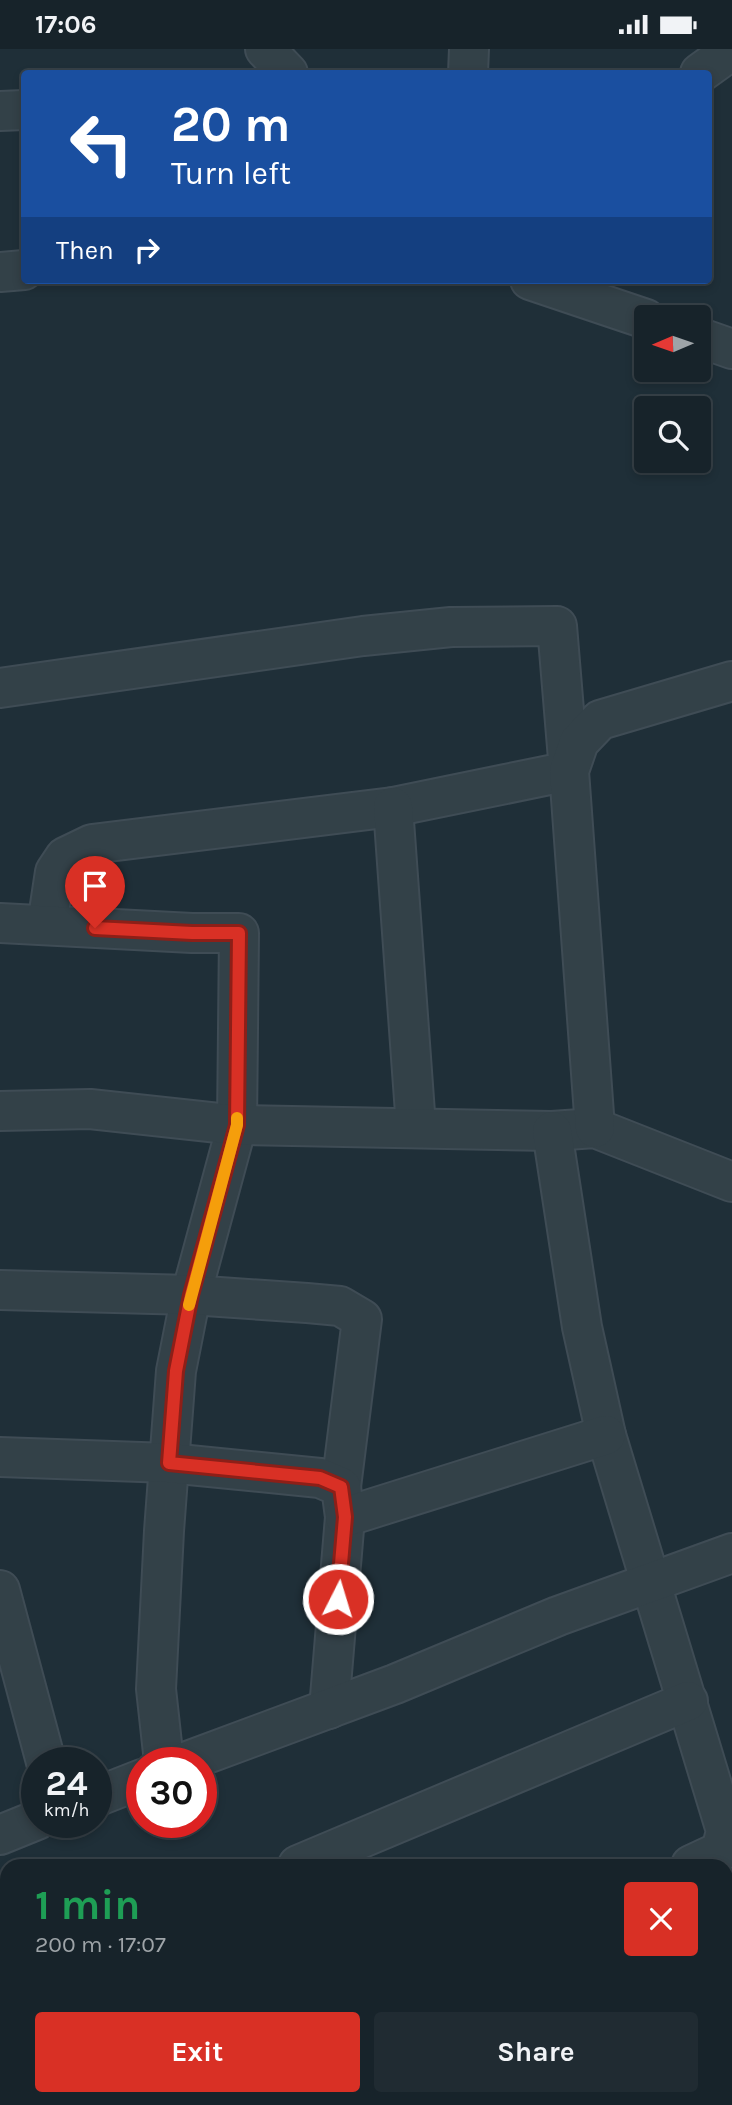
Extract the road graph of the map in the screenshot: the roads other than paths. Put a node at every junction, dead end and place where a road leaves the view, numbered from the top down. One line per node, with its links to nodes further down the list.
1 (265, 49): 4 (street)
2 (469, 49): 5 (street)
3 (732, 50): 6 (street)
4 (286, 70)
5 (468, 70)
6 (705, 70)
7 (21, 110): 8 (street)
8 (0, 111)
9 (21, 270): 10 (street)
10 (0, 272)
11 (542, 284): 12 (street)
12 (634, 315)
13 (711, 342): 14 (street)
14 (732, 349)
15 (732, 681): 17 (street)
16 (0, 688): 17 (street)
17 (569, 771): 18 (street); 24 (street)
18 (393, 807): 20 (street); 23 (street)
19 (0, 923): 20 (street)
20 (47, 925): 22 (street)
21 (0, 1111): 22 (street)
22 (237, 1125): 23 (street); 28 (street)
23 (416, 1127): 25 (street)
24 (595, 1128): 25 (street); 26 (street)
25 (552, 1131): 29 (street)
26 (732, 1182)
27 (0, 1290): 28 (street)
28 (191, 1295): 31 (street); 32 (street)
29 (606, 1435): 32 (street); 34 (street)
30 (0, 1457): 31 (street)
31 (169, 1463): 32 (street); 39 (street)
32 (343, 1502): 37 (street)
33 (732, 1553): 34 (street)
34 (651, 1584): 36 (street); 37 (street)
35 (0, 1590): 38 (street)
36 (688, 1701): 43 (street); 44 (street)
37 (329, 1709): 40 (street)
38 (42, 1747)
39 (162, 1747)
40 (217, 1750)
41 (21, 1826): 42 (street)
42 (0, 1835)
43 (313, 1859)
44 (704, 1859)

